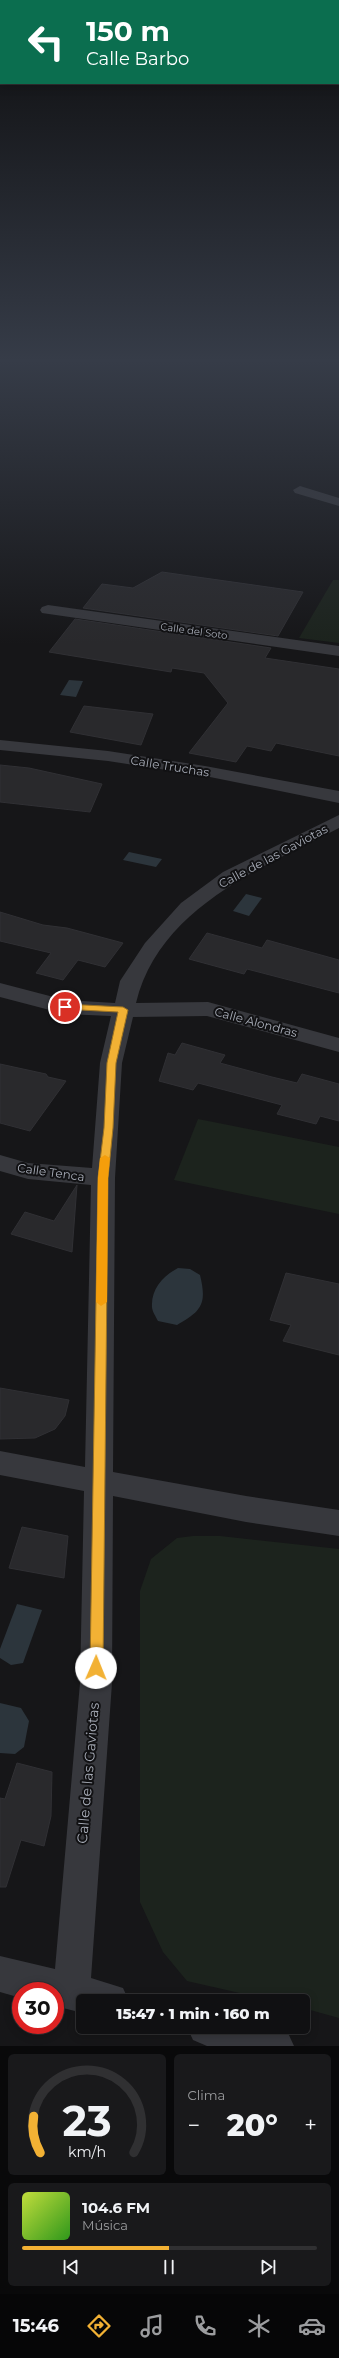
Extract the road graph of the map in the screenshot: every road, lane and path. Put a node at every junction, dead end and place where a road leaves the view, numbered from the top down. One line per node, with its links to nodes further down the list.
1 (300, 490): 2 (street)
2 (339, 502)
3 (48, 610): 4 (street, Calle del Soto)
4 (339, 651)
5 (0, 745): 6 (street, Calle Truchas)
6 (339, 797)
7 (339, 821): 9 (street, Calle de las Gaviotas)
8 (0, 990): 9 (street, Calle Alondras)
9 (123, 1010): 10 (street, Calle Alondras); 12 (street, Calle de las Gaviotas)
10 (339, 1044)
11 (0, 1163): 12 (street, Calle Tenca)
12 (103, 1178): 14 (street, Calle de las Gaviotas)
13 (0, 1463): 14 (street)
14 (99, 1483): 15 (street); 17 (street, Calle de las Gaviotas)
15 (339, 1523)
16 (0, 1974): 17 (street)
17 (72, 1990): 18 (street)
18 (86, 1994)
19 (231, 2034): 20 (street)
20 (275, 2046)

